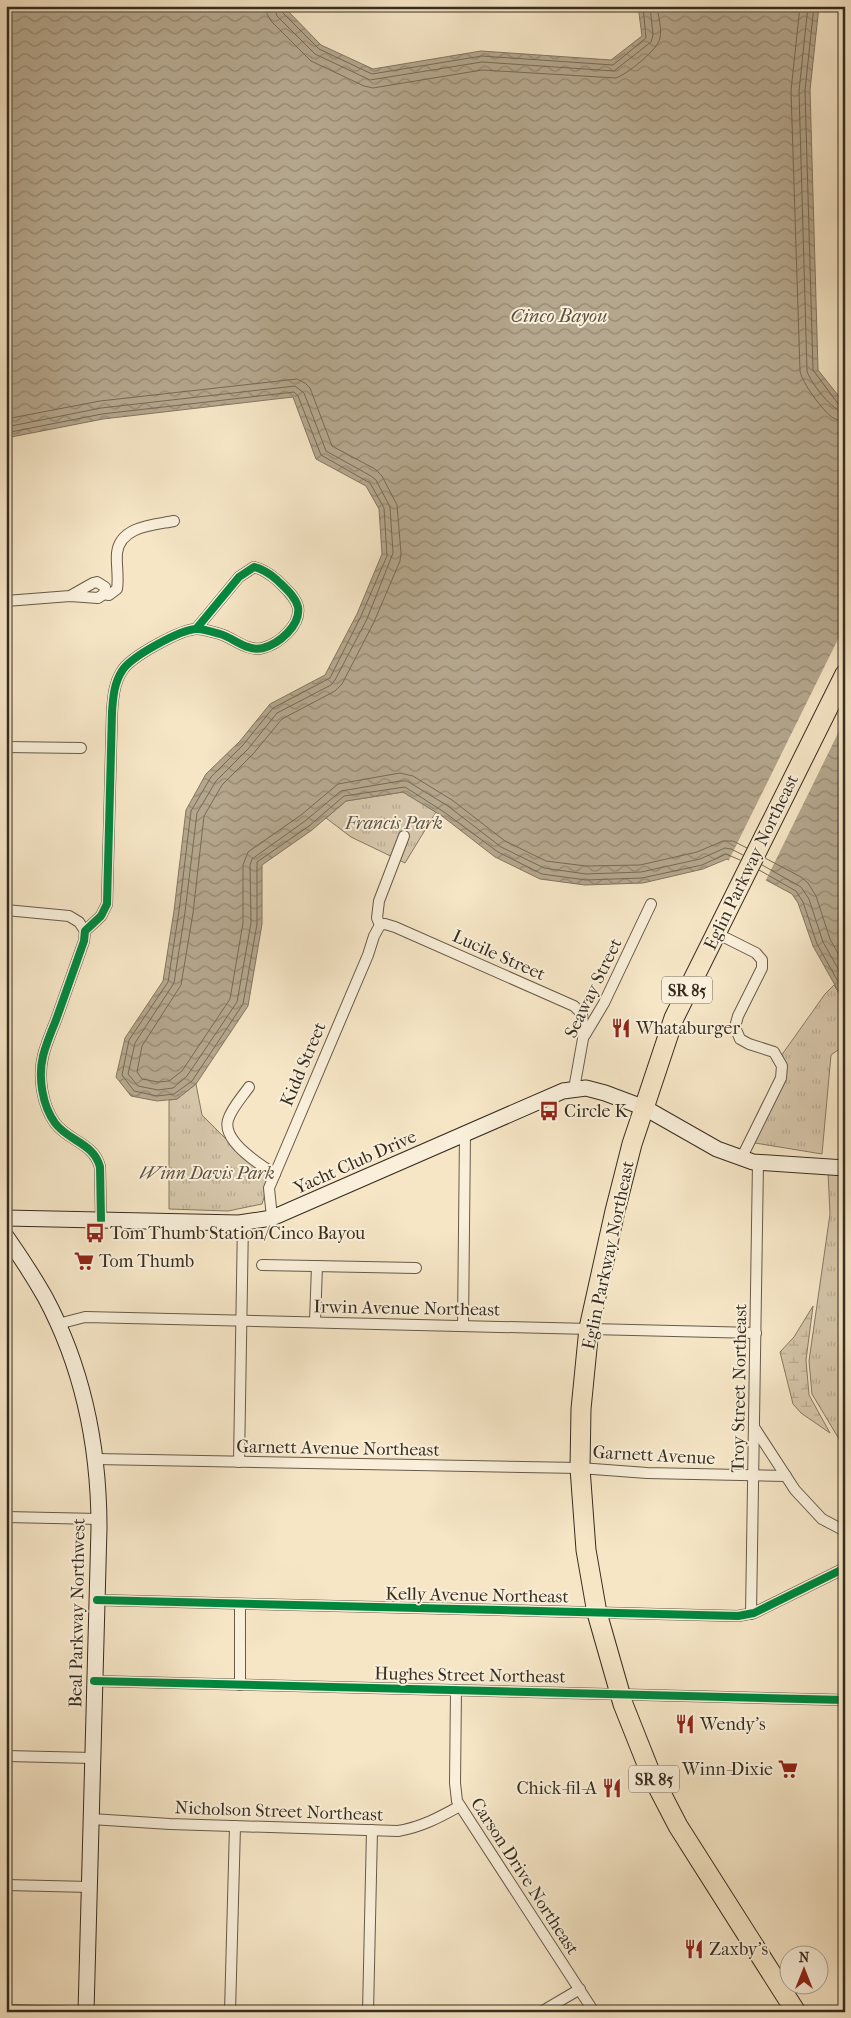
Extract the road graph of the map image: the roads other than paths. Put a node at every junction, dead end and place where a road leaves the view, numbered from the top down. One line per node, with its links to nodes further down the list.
1 (174, 521): 2 (street)
2 (104, 594): 3 (street); 3 (street)
3 (70, 596): 4 (street)
4 (6, 601)
5 (196, 629): 5 (street); 13 (street)
6 (845, 674): 14 (highway, Eglin Parkway Northeast / SR 85)
7 (6, 747): 8 (street)
8 (81, 748)
9 (404, 836): 12 (street)
10 (651, 904): 15 (street, Seaway Street)
11 (6, 910): 13 (street)
12 (380, 925): 15 (street, Lucile Street); 23 (street, Kidd Street)
13 (85, 931): 26 (street)
14 (716, 933): 18 (highway, Eglin Parkway Northeast / SR 85); 20 (street)
15 (584, 1035): 17 (street, Seaway Street)
16 (249, 1087): 23 (street)
17 (574, 1089): 18 (main road, Yacht Club Drive); 19 (main road, Yacht Club Drive)
18 (645, 1108): 20 (main road, Yacht Club Drive); 36 (highway, Eglin Parkway Northeast / SR 85)
19 (465, 1134): 25 (main road, Yacht Club Drive); 35 (street)
20 (741, 1159): 21 (main road, Yacht Club Drive)
21 (758, 1162): 22 (main road, Yacht Club Drive); 37 (street, Troy Street Northeast)
22 (845, 1168)
23 (275, 1174): 25 (street, Kidd Street)
24 (6, 1218): 26 (main road, Yacht Club Drive)
25 (272, 1218): 27 (main road, Yacht Club Drive)
26 (101, 1220): 27 (main road, Yacht Club Drive)
27 (243, 1222): 32 (street)
28 (6, 1236): 34 (main road, Beal Parkway Northwest)
29 (262, 1265): 30 (street)
30 (317, 1266): 31 (street); 33 (street)
31 (416, 1268)
32 (241, 1320): 33 (street, Irwin Avenue Northeast); 34 (street, Irwin Avenue Northeast); 40 (street)
33 (315, 1322): 35 (street, Irwin Avenue Northeast)
34 (58, 1324): 39 (main road, Beal Parkway Northwest)
35 (463, 1326): 36 (street, Irwin Avenue Northeast)
36 (589, 1328): 37 (street, Irwin Avenue Northeast); 41 (highway, Eglin Parkway Northeast / SR 85)
37 (756, 1333): 38 (street, Troy Street Northeast)
38 (754, 1427): 42 (street, Troy Street Northeast); 43 (street)
39 (96, 1459): 40 (street, Garnett Avenue Northeast); 45 (main road, Beal Parkway Northwest)
40 (239, 1462): 41 (street, Garnett Avenue Northeast)
41 (580, 1468): 42 (street, Garnett Avenue); 50 (highway, Eglin Parkway Northeast / SR 85)
42 (753, 1475): 43 (street, Garnett Avenue); 51 (street, Troy Street Northeast)
43 (786, 1476): 46 (street)
44 (6, 1516): 45 (street)
45 (99, 1520): 48 (main road, Beal Parkway Northwest)
46 (845, 1531)
47 (845, 1568): 51 (street, Kelly Avenue Northeast)
48 (97, 1600): 49 (street, Kelly Avenue Northeast); 52 (main road, Beal Parkway Northwest)
49 (240, 1604): 50 (street, Kelly Avenue Northeast); 53 (street)
50 (597, 1613): 51 (street, Kelly Avenue Northeast); 55 (highway, Eglin Parkway Northeast / SR 85)
51 (751, 1614)
52 (94, 1681): 53 (street, Hughes Street Northeast); 58 (main road, Beal Parkway Northwest)
53 (240, 1685): 54 (street, Hughes Street Northeast)
54 (456, 1690): 55 (street, Hughes Street Northeast); 59 (street, Carson Drive Northeast)
55 (620, 1694): 56 (street, Hughes Street Northeast); 67 (highway, Eglin Parkway Northeast / SR 85)
56 (845, 1700)
57 (6, 1756): 58 (street)
58 (93, 1758): 60 (main road, Beal Parkway Northwest)
59 (460, 1806): 62 (street, Nicholson Street Northeast); 65 (street, Carson Drive Northeast)
60 (91, 1819): 61 (street, Nicholson Street Northeast); 64 (main road, Beal Parkway Northwest)
61 (235, 1826): 62 (street, Nicholson Street Northeast); 70 (street)
62 (372, 1830): 71 (street)
63 (6, 1885): 64 (street)
64 (90, 1887): 69 (main road, Beal Parkway Northwest)
65 (580, 1989): 72 (street); 73 (street, Carson Drive Northeast)
66 (6, 2010): 68 (street)
67 (795, 2011)
68 (72, 2012)
69 (86, 2012)
70 (230, 2012)
71 (368, 2012)
72 (540, 2012)
73 (594, 2012)

